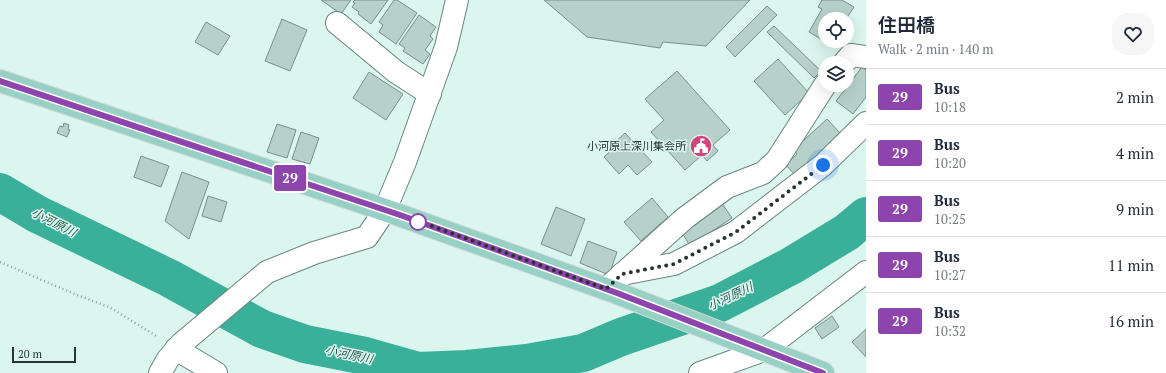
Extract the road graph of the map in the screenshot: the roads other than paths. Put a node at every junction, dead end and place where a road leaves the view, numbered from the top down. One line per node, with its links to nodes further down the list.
1 (457, 0): 7 (street)
2 (337, 23): 7 (street)
3 (850, 56): 4 (street)
4 (866, 57)
5 (0, 82): 9 (main road)
6 (820, 92): 11 (street)
7 (430, 94): 9 (street)
8 (866, 123): 11 (street)
9 (385, 210): 11 (main road); 12 (street)
10 (866, 272): 13 (street)
11 (615, 285): 13 (main road)
12 (179, 346): 14 (street); 15 (street)
13 (755, 346): 16 (street); 17 (main road)
14 (160, 373)
15 (216, 373)
16 (700, 373)
17 (823, 373)

